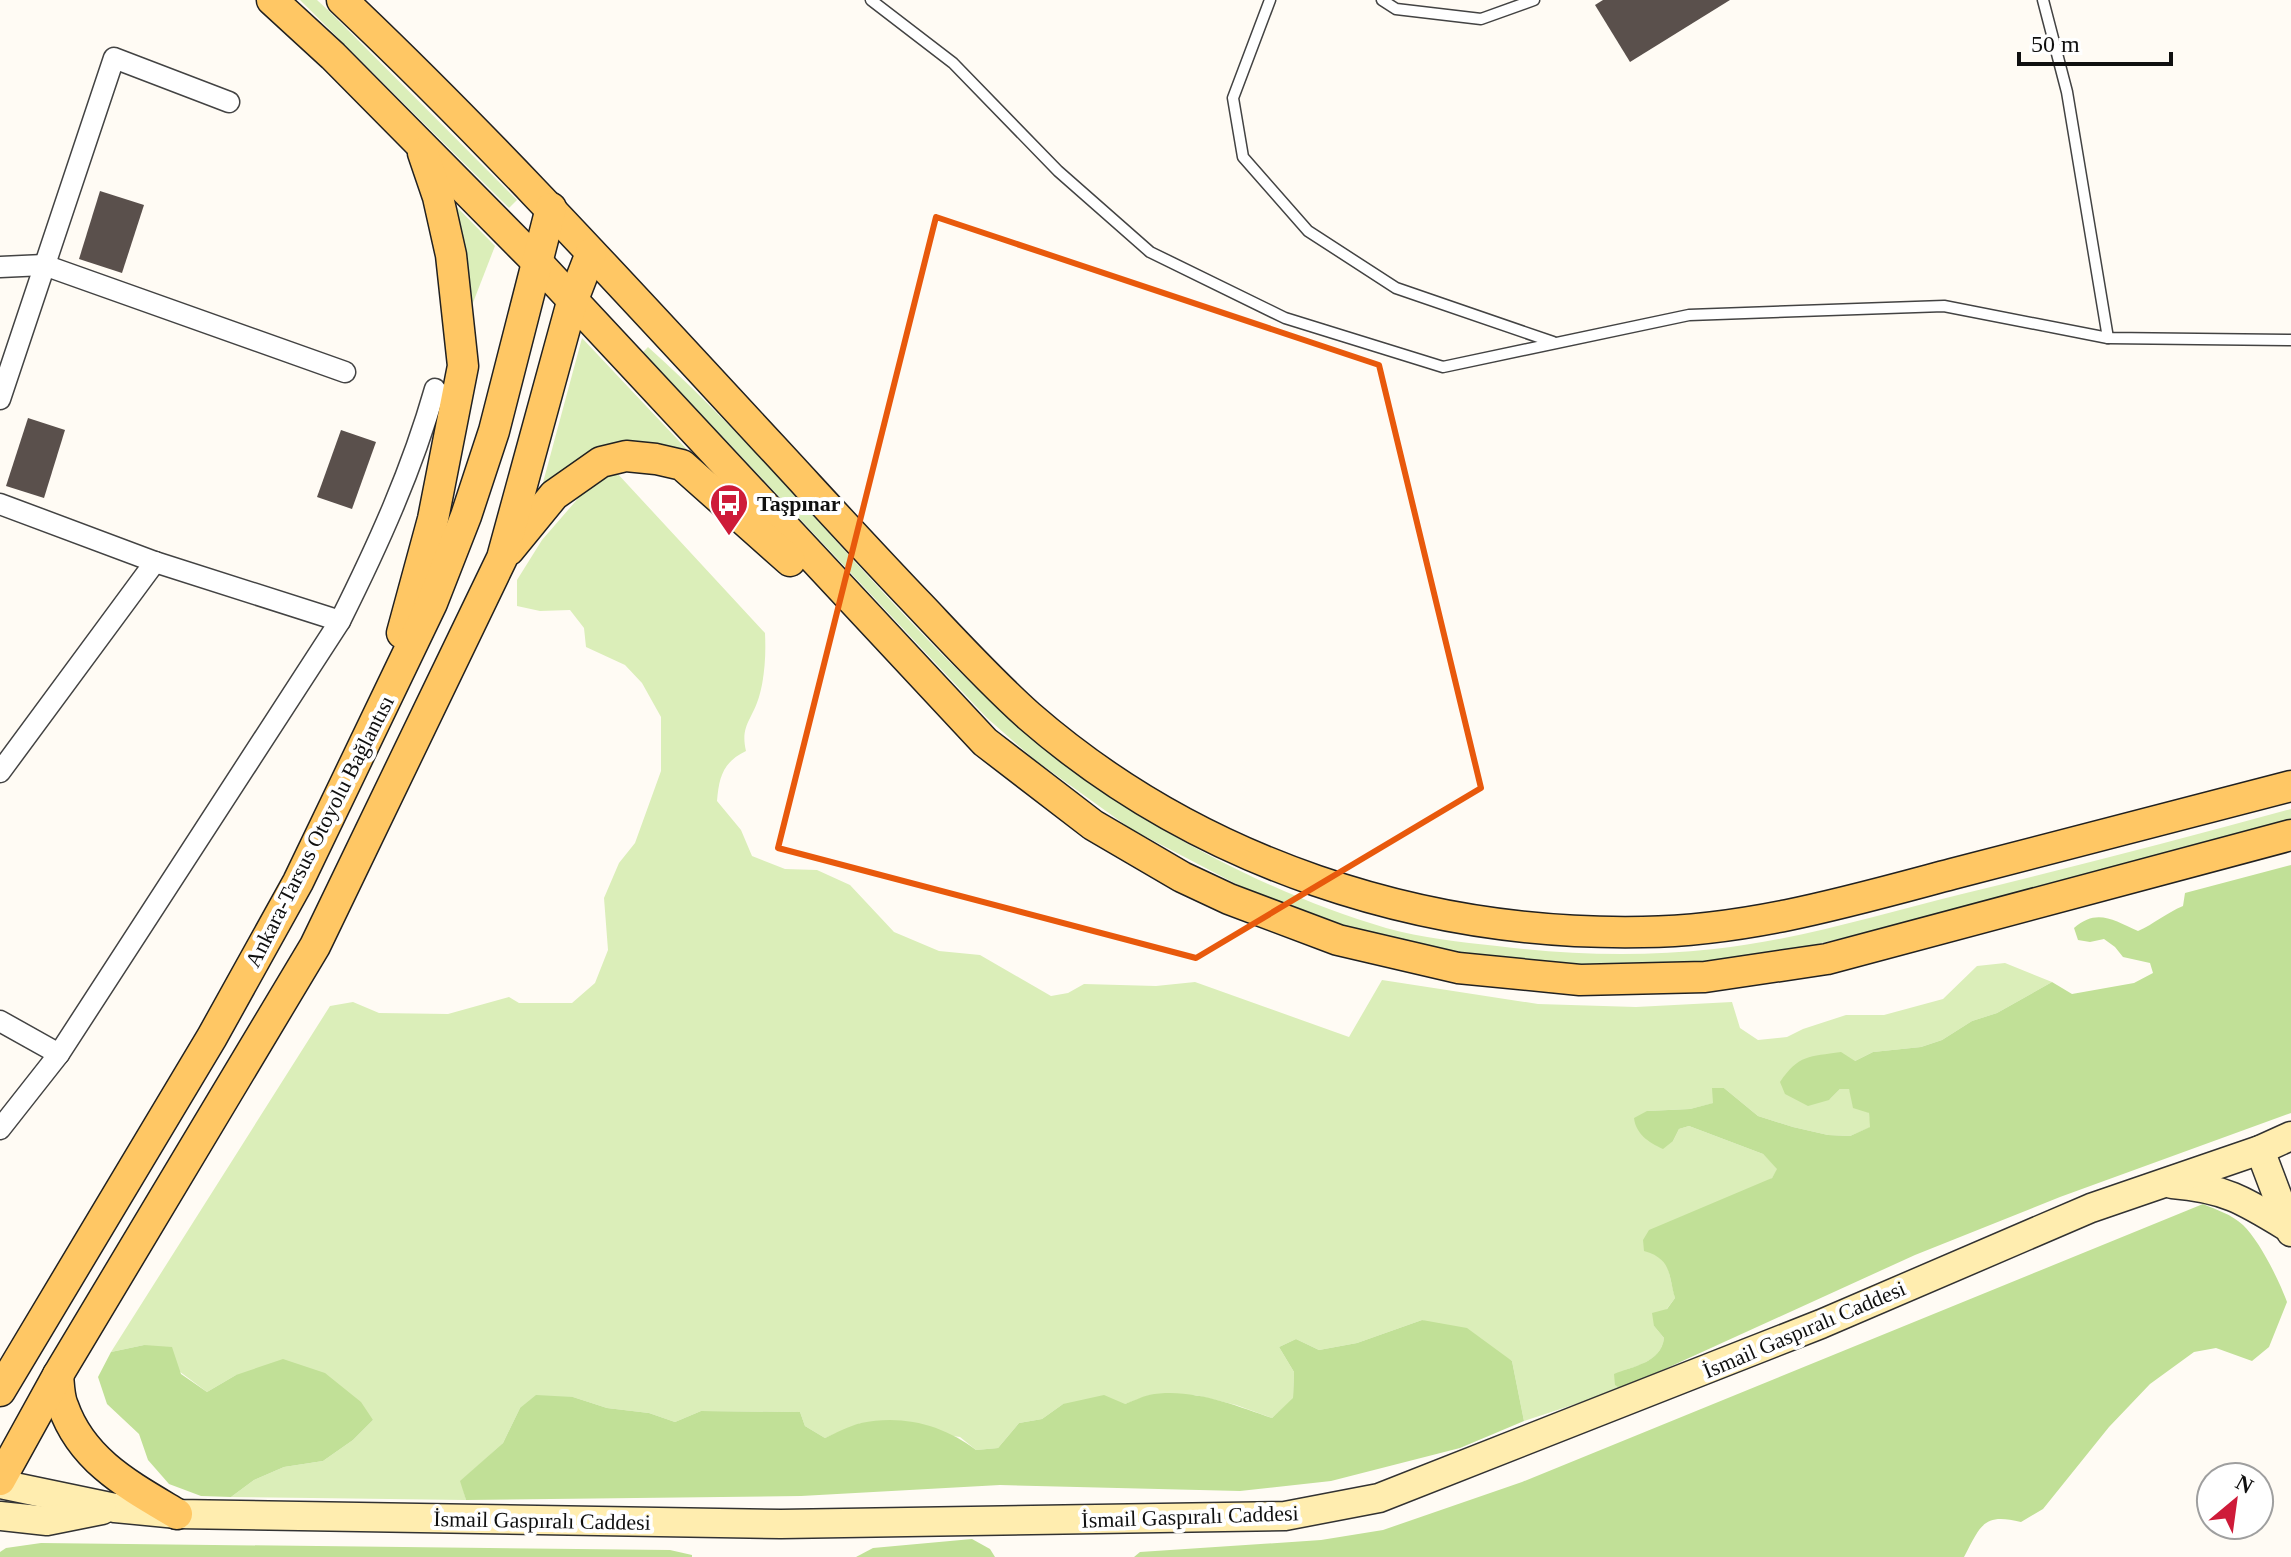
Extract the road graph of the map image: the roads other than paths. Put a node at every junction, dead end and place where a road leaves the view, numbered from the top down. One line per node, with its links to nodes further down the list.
1 (272, 0): 9 (main road)
2 (342, 0): 10 (main road)
3 (871, 0): 18 (lane)
4 (1270, 0): 18 (lane)
5 (1382, 0): 6 (lane)
6 (1534, 0)
7 (2043, 0): 16 (lane)
8 (229, 102): 13 (street)
9 (419, 144): 12 (main road); 27 (main road)
10 (551, 208): 11 (main road); 12 (main road, Ankara-Tarsus Otoyolu Bağlantısı)
11 (591, 253): 15 (main road, Ankara-Tarsus Otoyolu Bağlantısı); 29 (main road)
12 (538, 263): 15 (main road); 27 (main road, Ankara-Tarsus Otoyolu Bağlantısı)
13 (44, 265): 14 (street); 19 (street); 21 (street)
14 (0, 267)
15 (572, 302): 23 (main road, Ankara-Tarsus Otoyolu Bağlantısı); 26 (main road)
16 (2108, 338): 17 (lane); 18 (lane)
17 (2291, 340)
18 (1556, 343)
19 (345, 372)
20 (435, 389): 25 (street)
21 (0, 399)
22 (0, 504): 24 (street)
23 (502, 558): 26 (main road); 38 (main road, Ankara-Tarsus Otoyolu Bağlantısı)
24 (155, 562): 25 (street); 28 (street)
25 (340, 621): 32 (street)
26 (948, 704): 30 (main road)
27 (382, 708): 39 (main road, Ankara-Tarsus Otoyolu Bağlantısı)
28 (0, 772)
29 (2291, 786)
30 (2291, 835)
31 (0, 1021): 32 (street)
32 (59, 1054): 33 (street)
33 (0, 1129)
34 (2291, 1136): 35 (main road, İsmail Gaspıralı Caddesi)
35 (2260, 1150): 36 (main road, İsmail Gaspıralı Caddesi); 37 (main road)
36 (2162, 1184): 37 (main road); 42 (main road, İsmail Gaspıralı Caddesi)
37 (2290, 1225)
38 (58, 1375): 40 (main road, Ankara-Tarsus Otoyolu Bağlantısı); 42 (main road)
39 (0, 1391)
40 (0, 1482): 41 (main road, İsmail Gaspıralı Caddesi)
41 (115, 1508): 42 (main road, İsmail Gaspıralı Caddesi); 43 (main road, İsmail Gaspıralı Caddesi)
42 (177, 1514)
43 (0, 1516)

